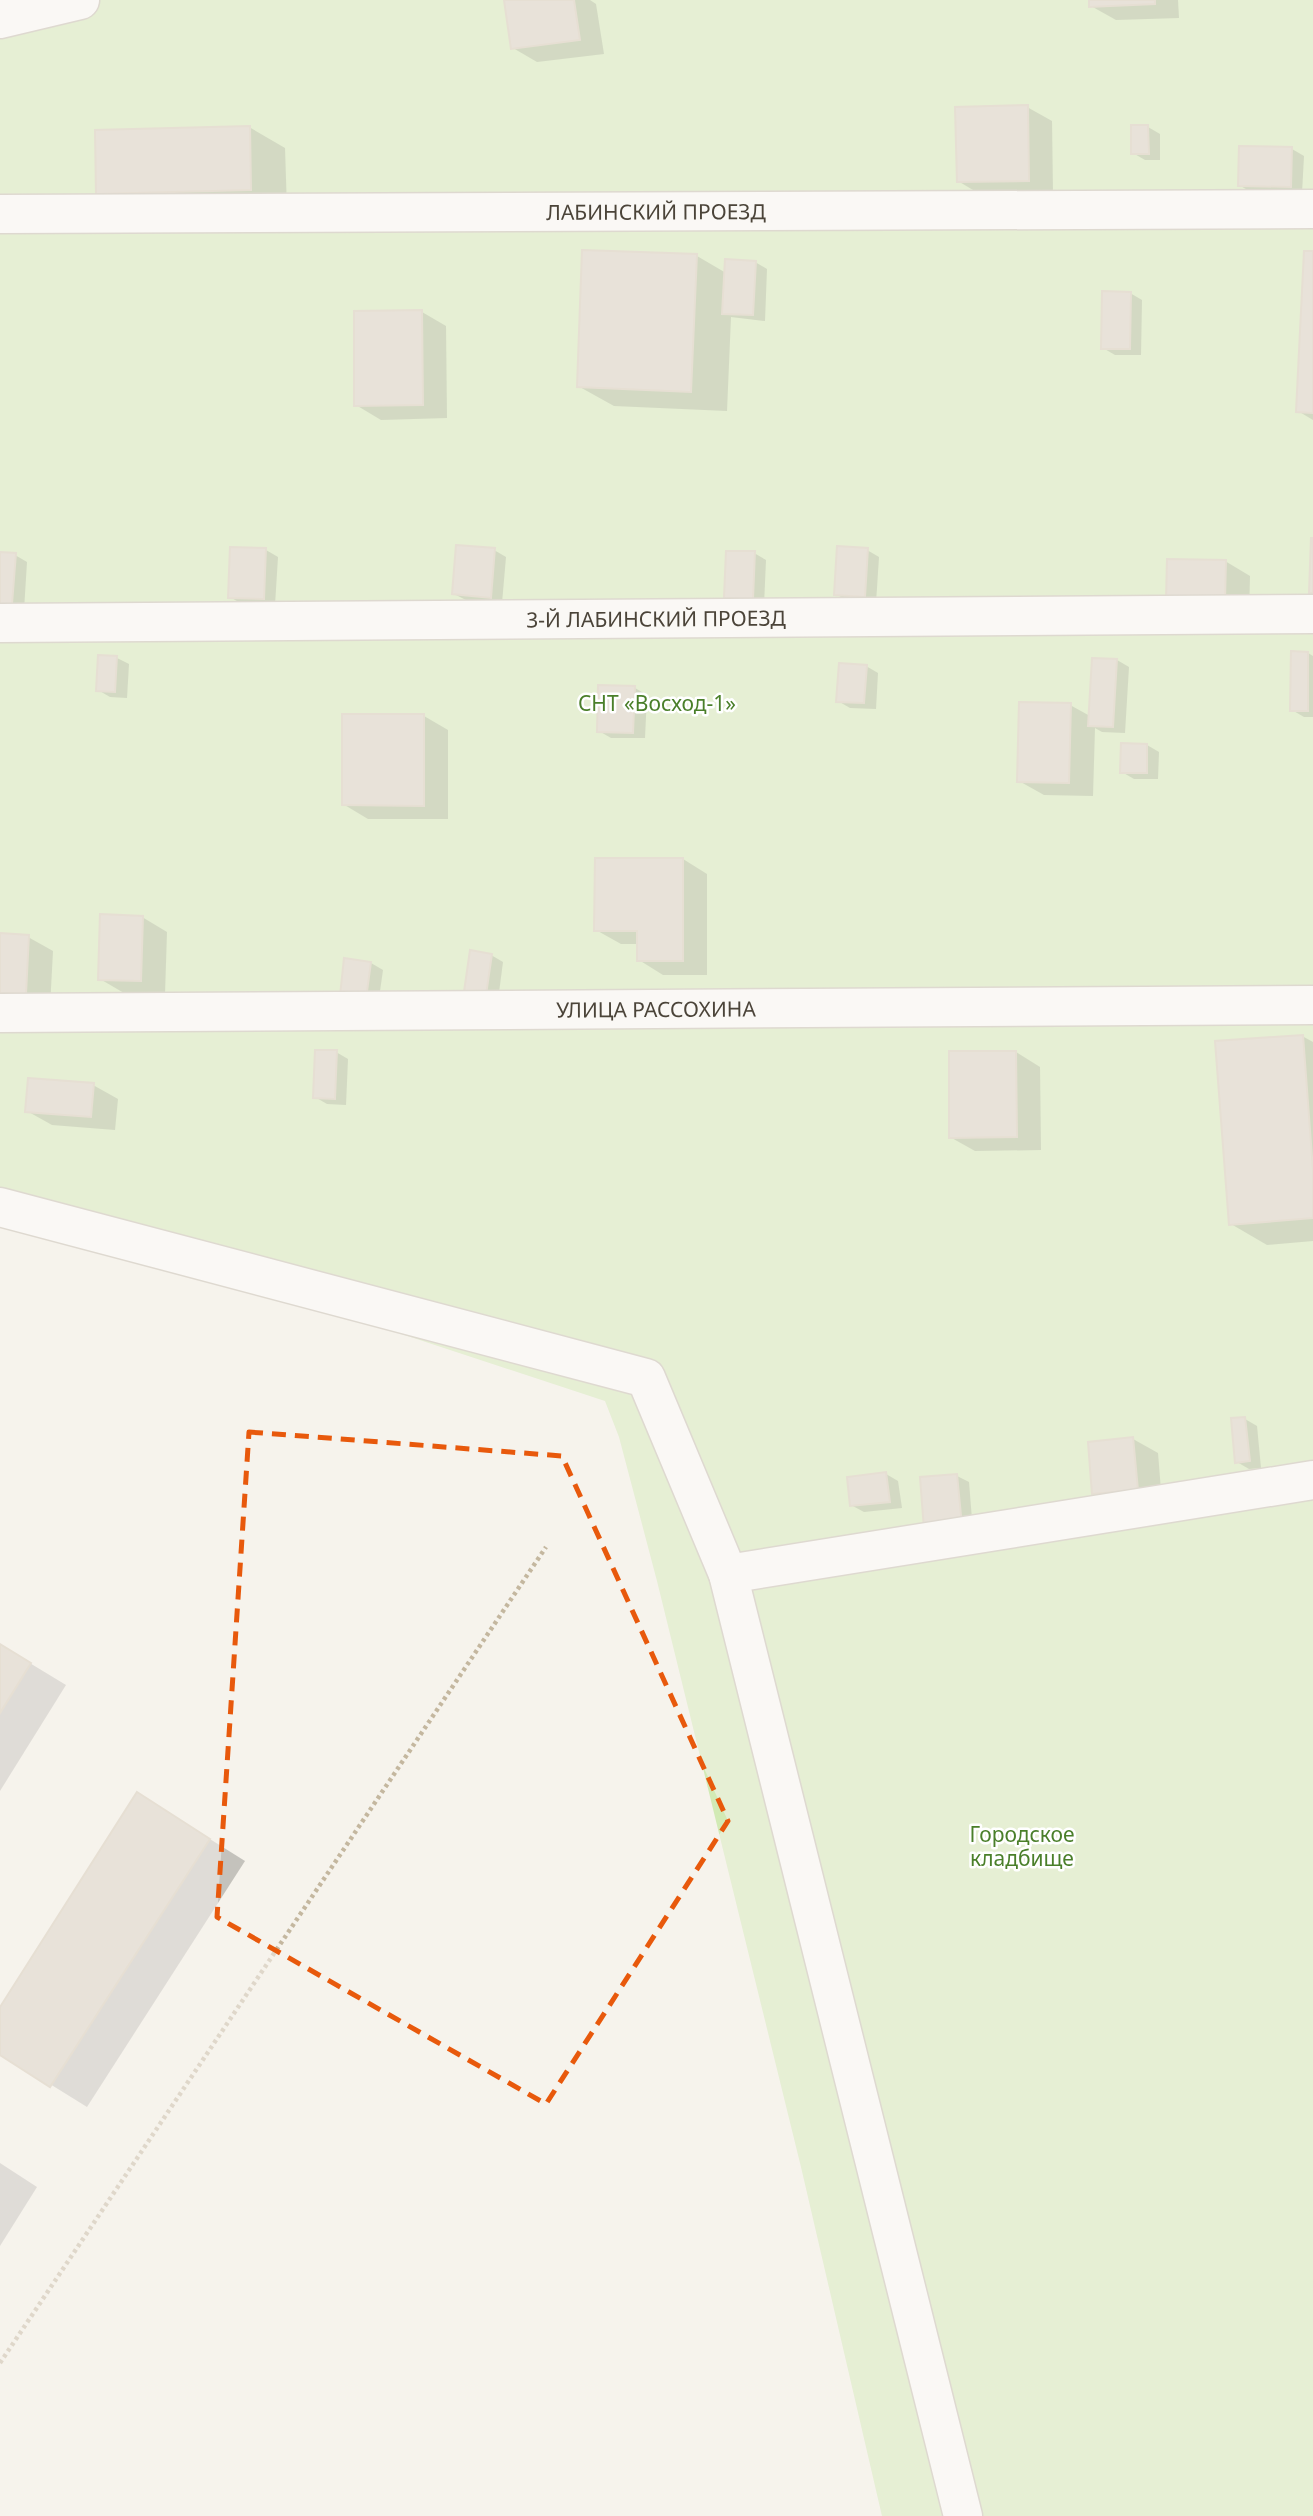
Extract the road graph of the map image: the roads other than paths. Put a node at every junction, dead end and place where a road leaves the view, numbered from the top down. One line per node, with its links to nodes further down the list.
1 (80, 0): 2 (street)
2 (0, 19)
3 (1313, 209): 4 (street, ЛАБИНСКИЙ ПРОЕЗД)
4 (0, 214)
5 (1313, 614): 6 (street, 3-Й ЛАБИНСКИЙ ПРОЕЗД)
6 (0, 623)
7 (1313, 1005): 8 (street, УЛИЦА РАССОХИНА)
8 (0, 1013)
9 (0, 1207): 11 (street)
10 (1313, 1479): 11 (street)
11 (727, 1574): 12 (street)
12 (963, 2516)

